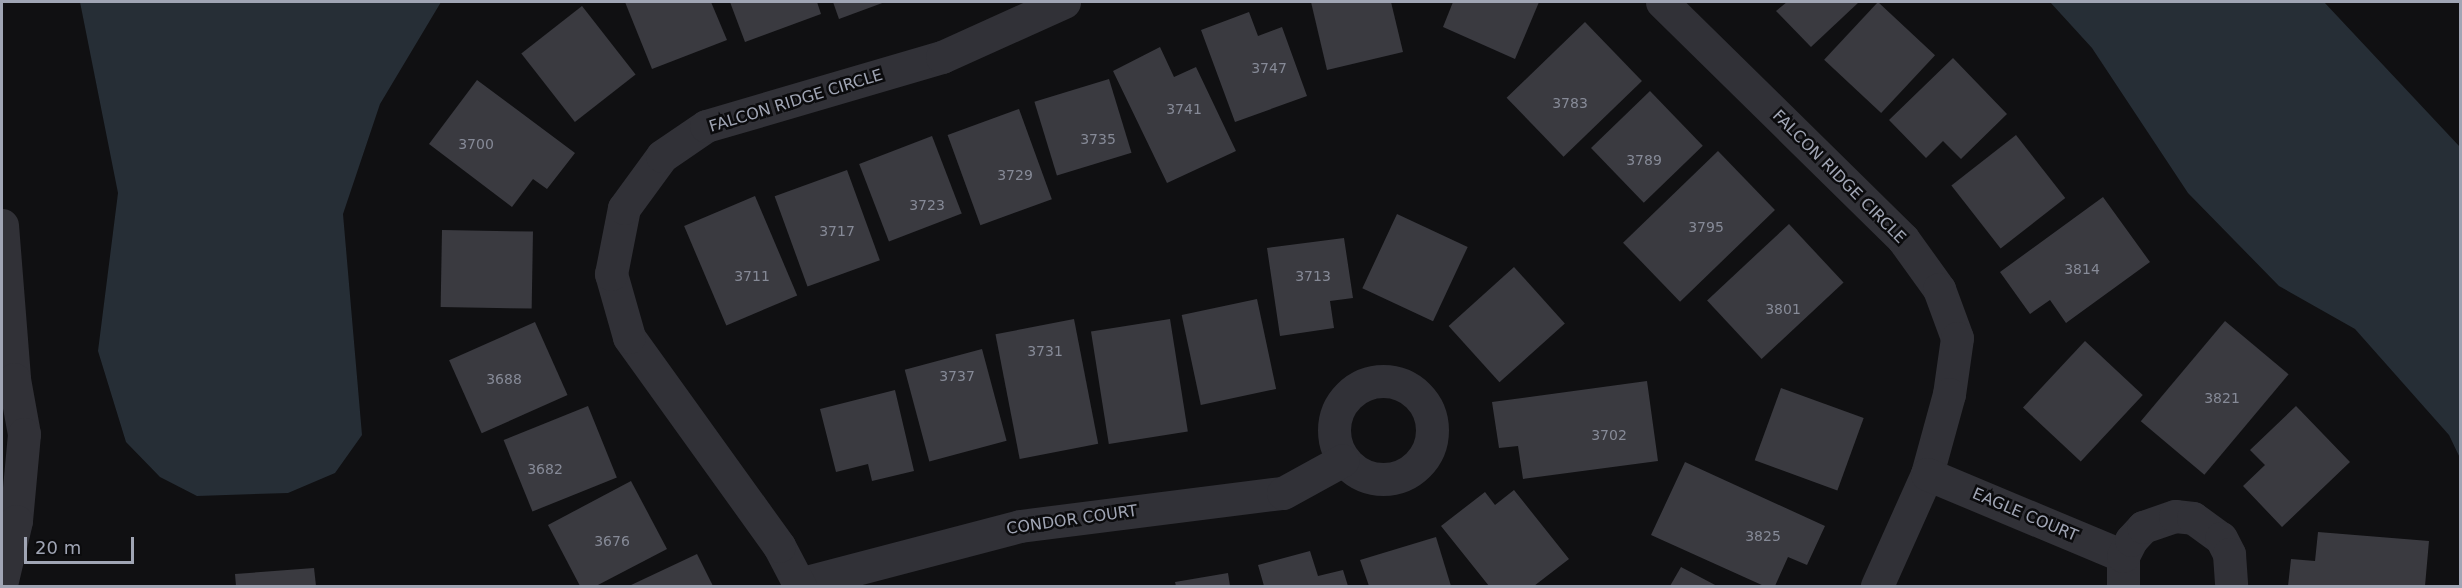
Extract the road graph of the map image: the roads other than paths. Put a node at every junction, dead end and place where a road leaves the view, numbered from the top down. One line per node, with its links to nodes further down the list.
1 (1064, 2): 10 (street, FALCON RIDGE CIRCLE)
2 (1662, 2): 7 (street, FALCON RIDGE CIRCLE)
3 (2, 225): 4 (street)
4 (14, 379): 5 (street); 9 (street)
5 (2, 413)
6 (1343, 460): 10 (street, CONDOR COURT)
7 (1927, 474): 8 (street, EAGLE COURT); 11 (street, FALCON RIDGE CIRCLE)
8 (2123, 571): 12 (street, EAGLE COURT)
9 (2, 580)
10 (799, 585)
11 (1877, 586)
12 (2231, 586)

